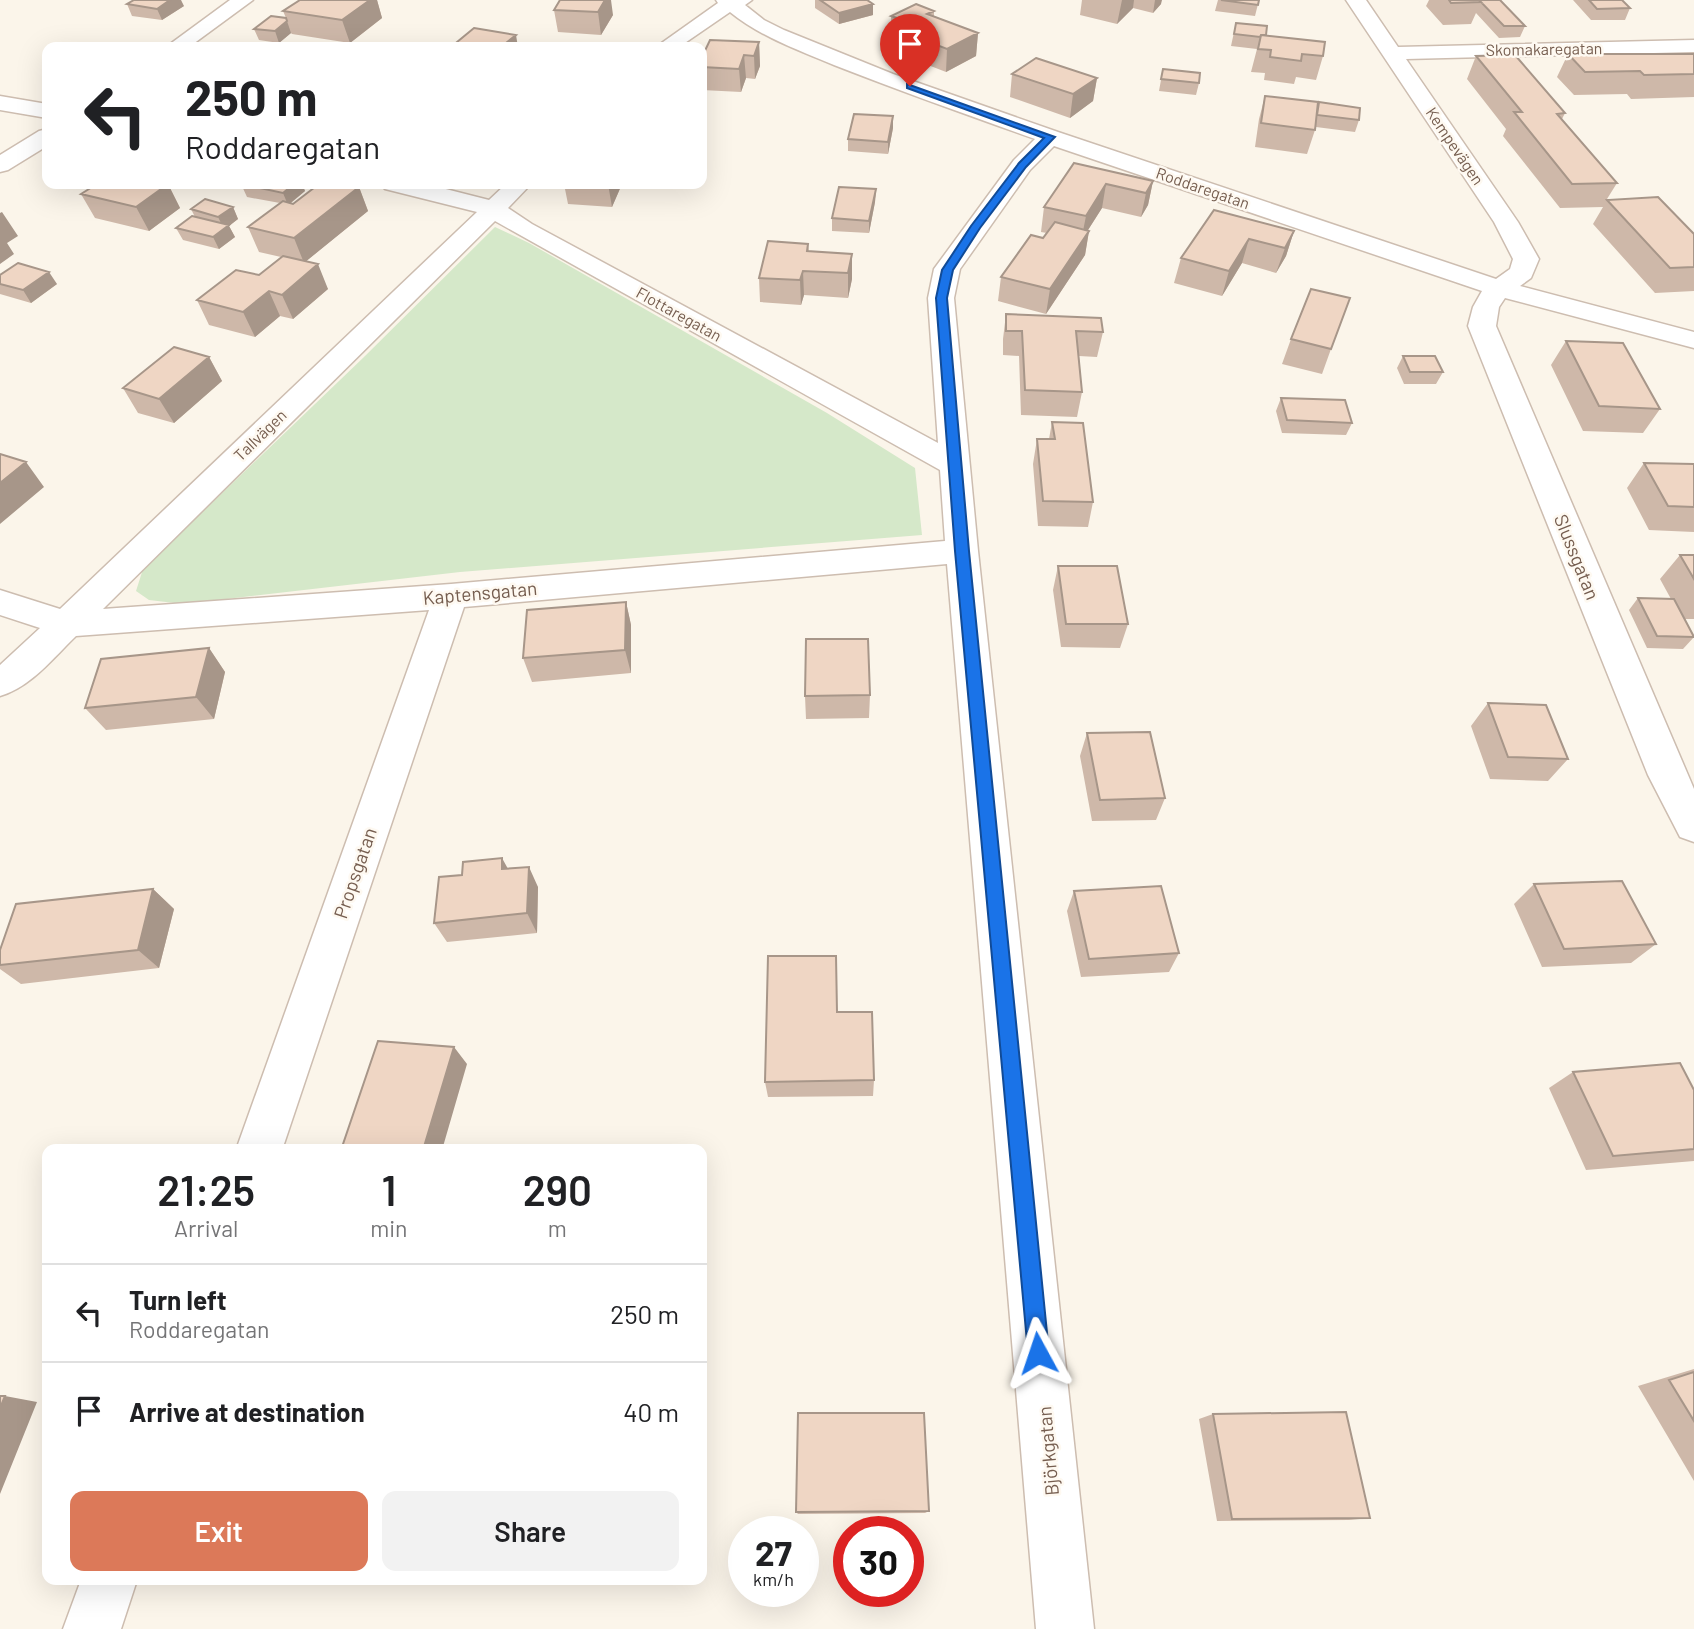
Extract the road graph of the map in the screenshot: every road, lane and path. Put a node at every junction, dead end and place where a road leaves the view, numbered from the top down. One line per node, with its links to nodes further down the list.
1 (243, 0): 4 (street)
2 (1356, 0): 7 (street, Kempevägen)
3 (732, 1): 5 (street); 10 (street, Roddaregatan)
4 (183, 42)
5 (673, 42)
6 (1694, 46): 7 (street, Skomakaregatan)
7 (1393, 53): 16 (street, Kempevägen)
8 (0, 103): 9 (street)
9 (42, 110)
10 (1050, 137): 16 (street, Roddaregatan); 18 (street, Björkgatan)
11 (42, 139): 12 (street)
12 (0, 165)
13 (417, 189): 15 (street, Flottaregatan)
14 (514, 189): 15 (street, Tallvägen)
15 (493, 209): 18 (street, Flottaregatan); 22 (street, Tallvägen)
16 (1499, 288): 17 (street, Roddaregatan); 24 (street, Slussgatan)
17 (1694, 340)
18 (957, 466): 19 (street, Björkgatan)
19 (962, 551): 20 (street, Kaptensgatan); 28 (street, Björkgatan)
20 (452, 596): 22 (street, Kaptensgatan); 25 (street, Propsgatan)
21 (0, 602): 22 (street, Kaptensgatan)
22 (66, 624): 23 (street, Tallvägen)
23 (0, 683)
24 (1694, 827)
25 (261, 1144)
26 (107, 1585): 27 (street)
27 (92, 1629)
28 (1065, 1629)

